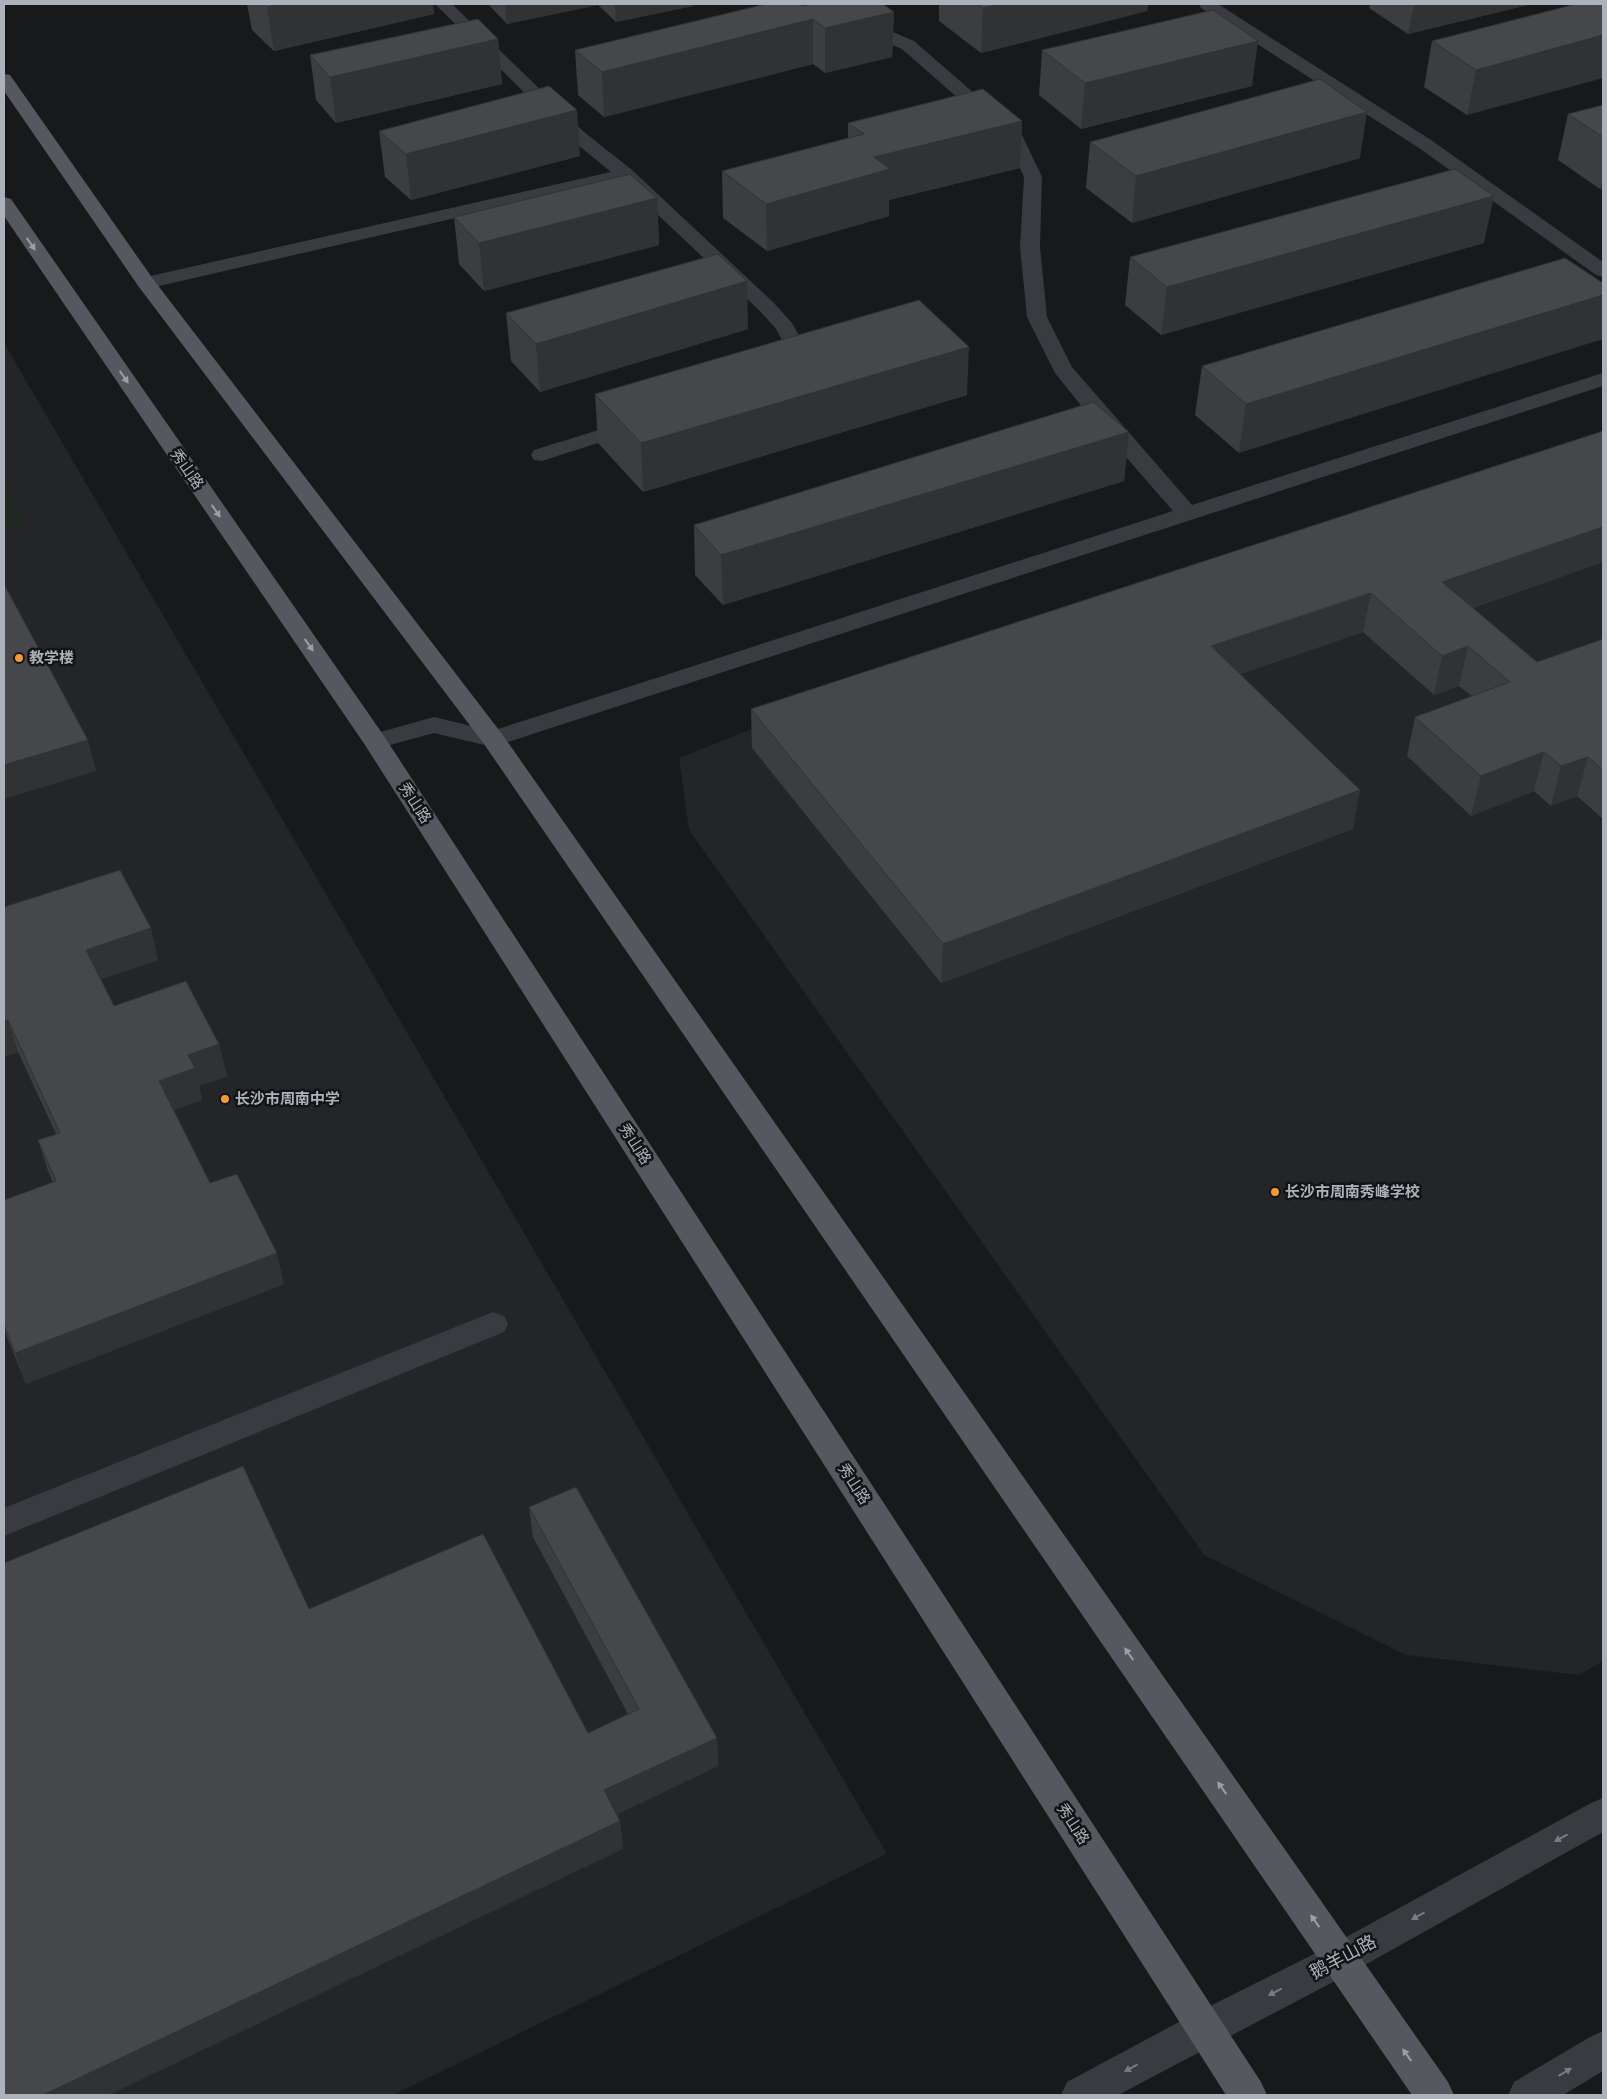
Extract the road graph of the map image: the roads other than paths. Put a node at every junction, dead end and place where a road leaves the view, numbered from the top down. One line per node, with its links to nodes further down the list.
1 (443, 4): 5 (street)
2 (800, 4): 13 (street)
3 (1207, 4): 7 (street)
4 (4, 79): 8 (main road)
5 (625, 174): 8 (street); 10 (street)
6 (4, 204): 15 (main road, 秀山路, one-way to 15)
7 (1603, 271)
8 (146, 283): 14 (main road)
9 (1603, 379): 13 (street)
10 (772, 380)
11 (652, 419): 12 (street)
12 (542, 455)
13 (1187, 514): 14 (street)
14 (493, 739): 15 (street); 19 (main road, one-way to 14)
15 (375, 741): 20 (main road, 秀山路)
16 (493, 1324): 17 (street)
17 (4, 1522)
18 (1603, 1814): 19 (street, 鹅羊山路, one-way to 19)
19 (1341, 1959): 20 (street, 鹅羊山路, one-way to 20); 24 (main road, one-way to 19)
20 (1204, 2028): 22 (street, 鹅羊山路, one-way to 22); 23 (main road, 秀山路)
21 (1603, 2050): 25 (street, one-way to 21)
22 (1080, 2095)
23 (1248, 2095)
24 (1435, 2095)
25 (1527, 2095)

